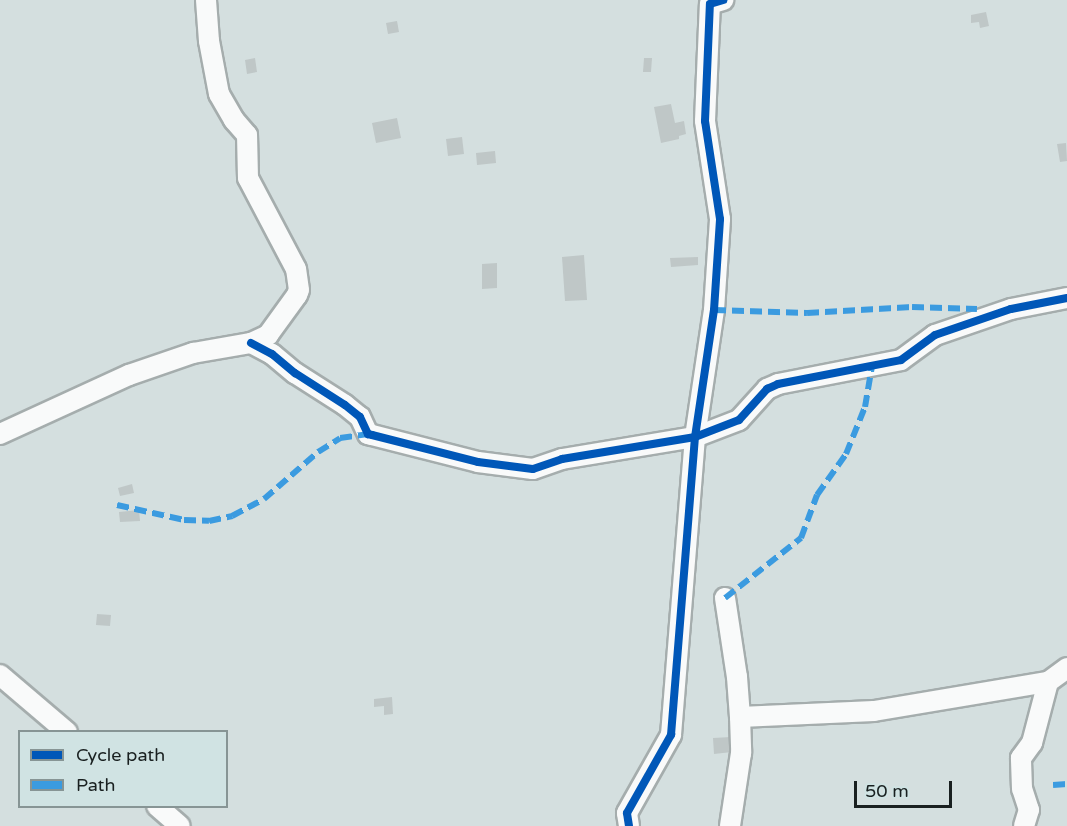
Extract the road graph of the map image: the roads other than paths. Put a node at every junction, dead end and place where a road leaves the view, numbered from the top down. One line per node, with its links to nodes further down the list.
1 (206, 0): 4 (street)
2 (723, 0): 6 (street)
3 (1067, 298): 6 (street)
4 (251, 343): 5 (street); 6 (street)
5 (0, 434)
6 (695, 437): 15 (street)
7 (725, 598): 11 (street)
8 (1067, 668): 10 (street)
9 (0, 675): 12 (street)
10 (1048, 682): 11 (street); 17 (street)
11 (740, 717): 16 (street)
12 (65, 730)
13 (158, 808): 14 (street)
14 (180, 826)
15 (629, 826)
16 (730, 826)
17 (1024, 826)

